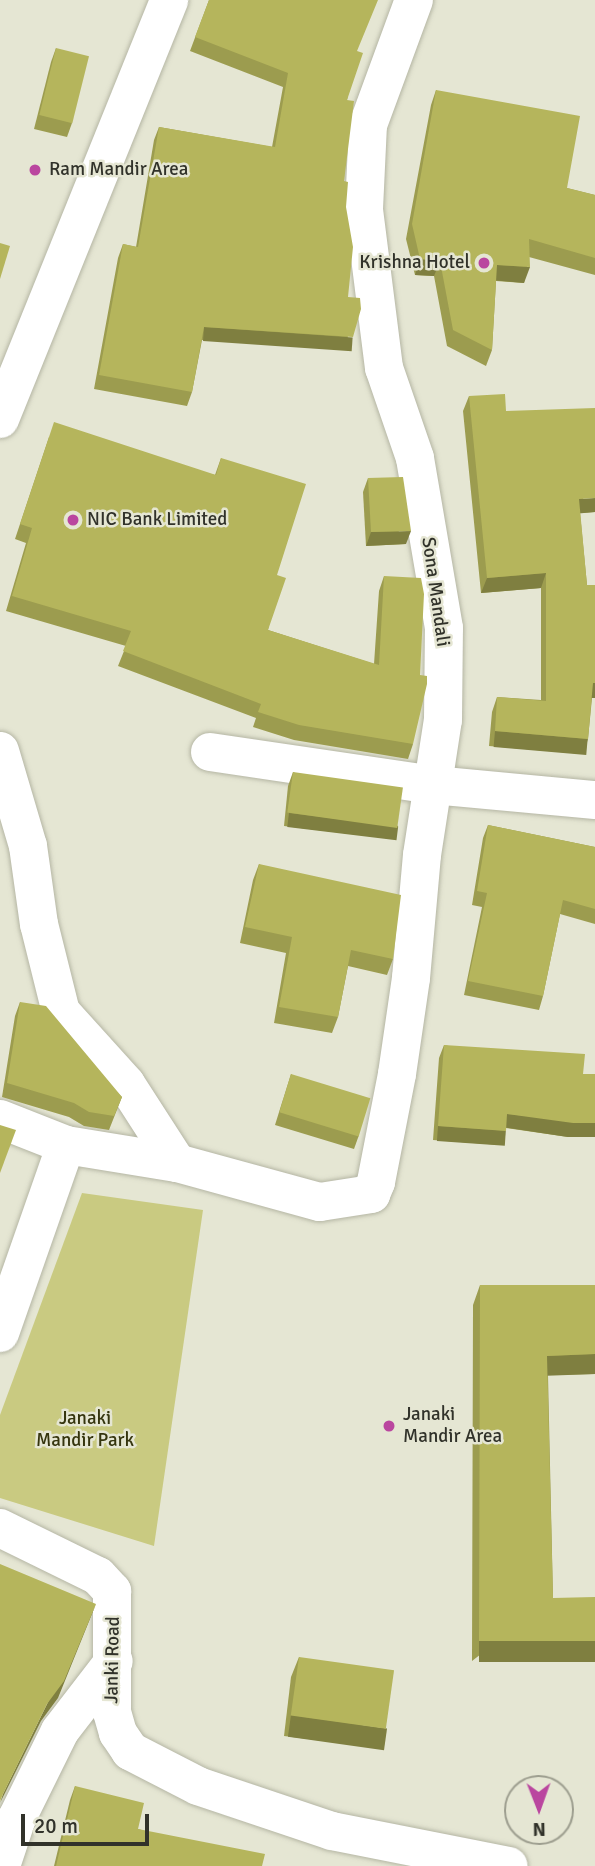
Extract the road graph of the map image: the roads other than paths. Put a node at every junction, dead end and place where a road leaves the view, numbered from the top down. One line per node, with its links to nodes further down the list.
1 (169, 0): 3 (street)
2 (414, 0): 6 (street, Sona Mandali)
3 (0, 419)
4 (0, 751): 10 (street)
5 (210, 752): 6 (street)
6 (433, 785): 7 (street); 10 (street, Sona Mandali)
7 (595, 800)
8 (0, 1119): 9 (street)
9 (66, 1144): 10 (street); 11 (street)
10 (177, 1163)
11 (0, 1333)
12 (0, 1528): 13 (street, Janki Road)
13 (114, 1661): 14 (street); 15 (street, Janki Road)
14 (1, 1866)
15 (509, 1866)

